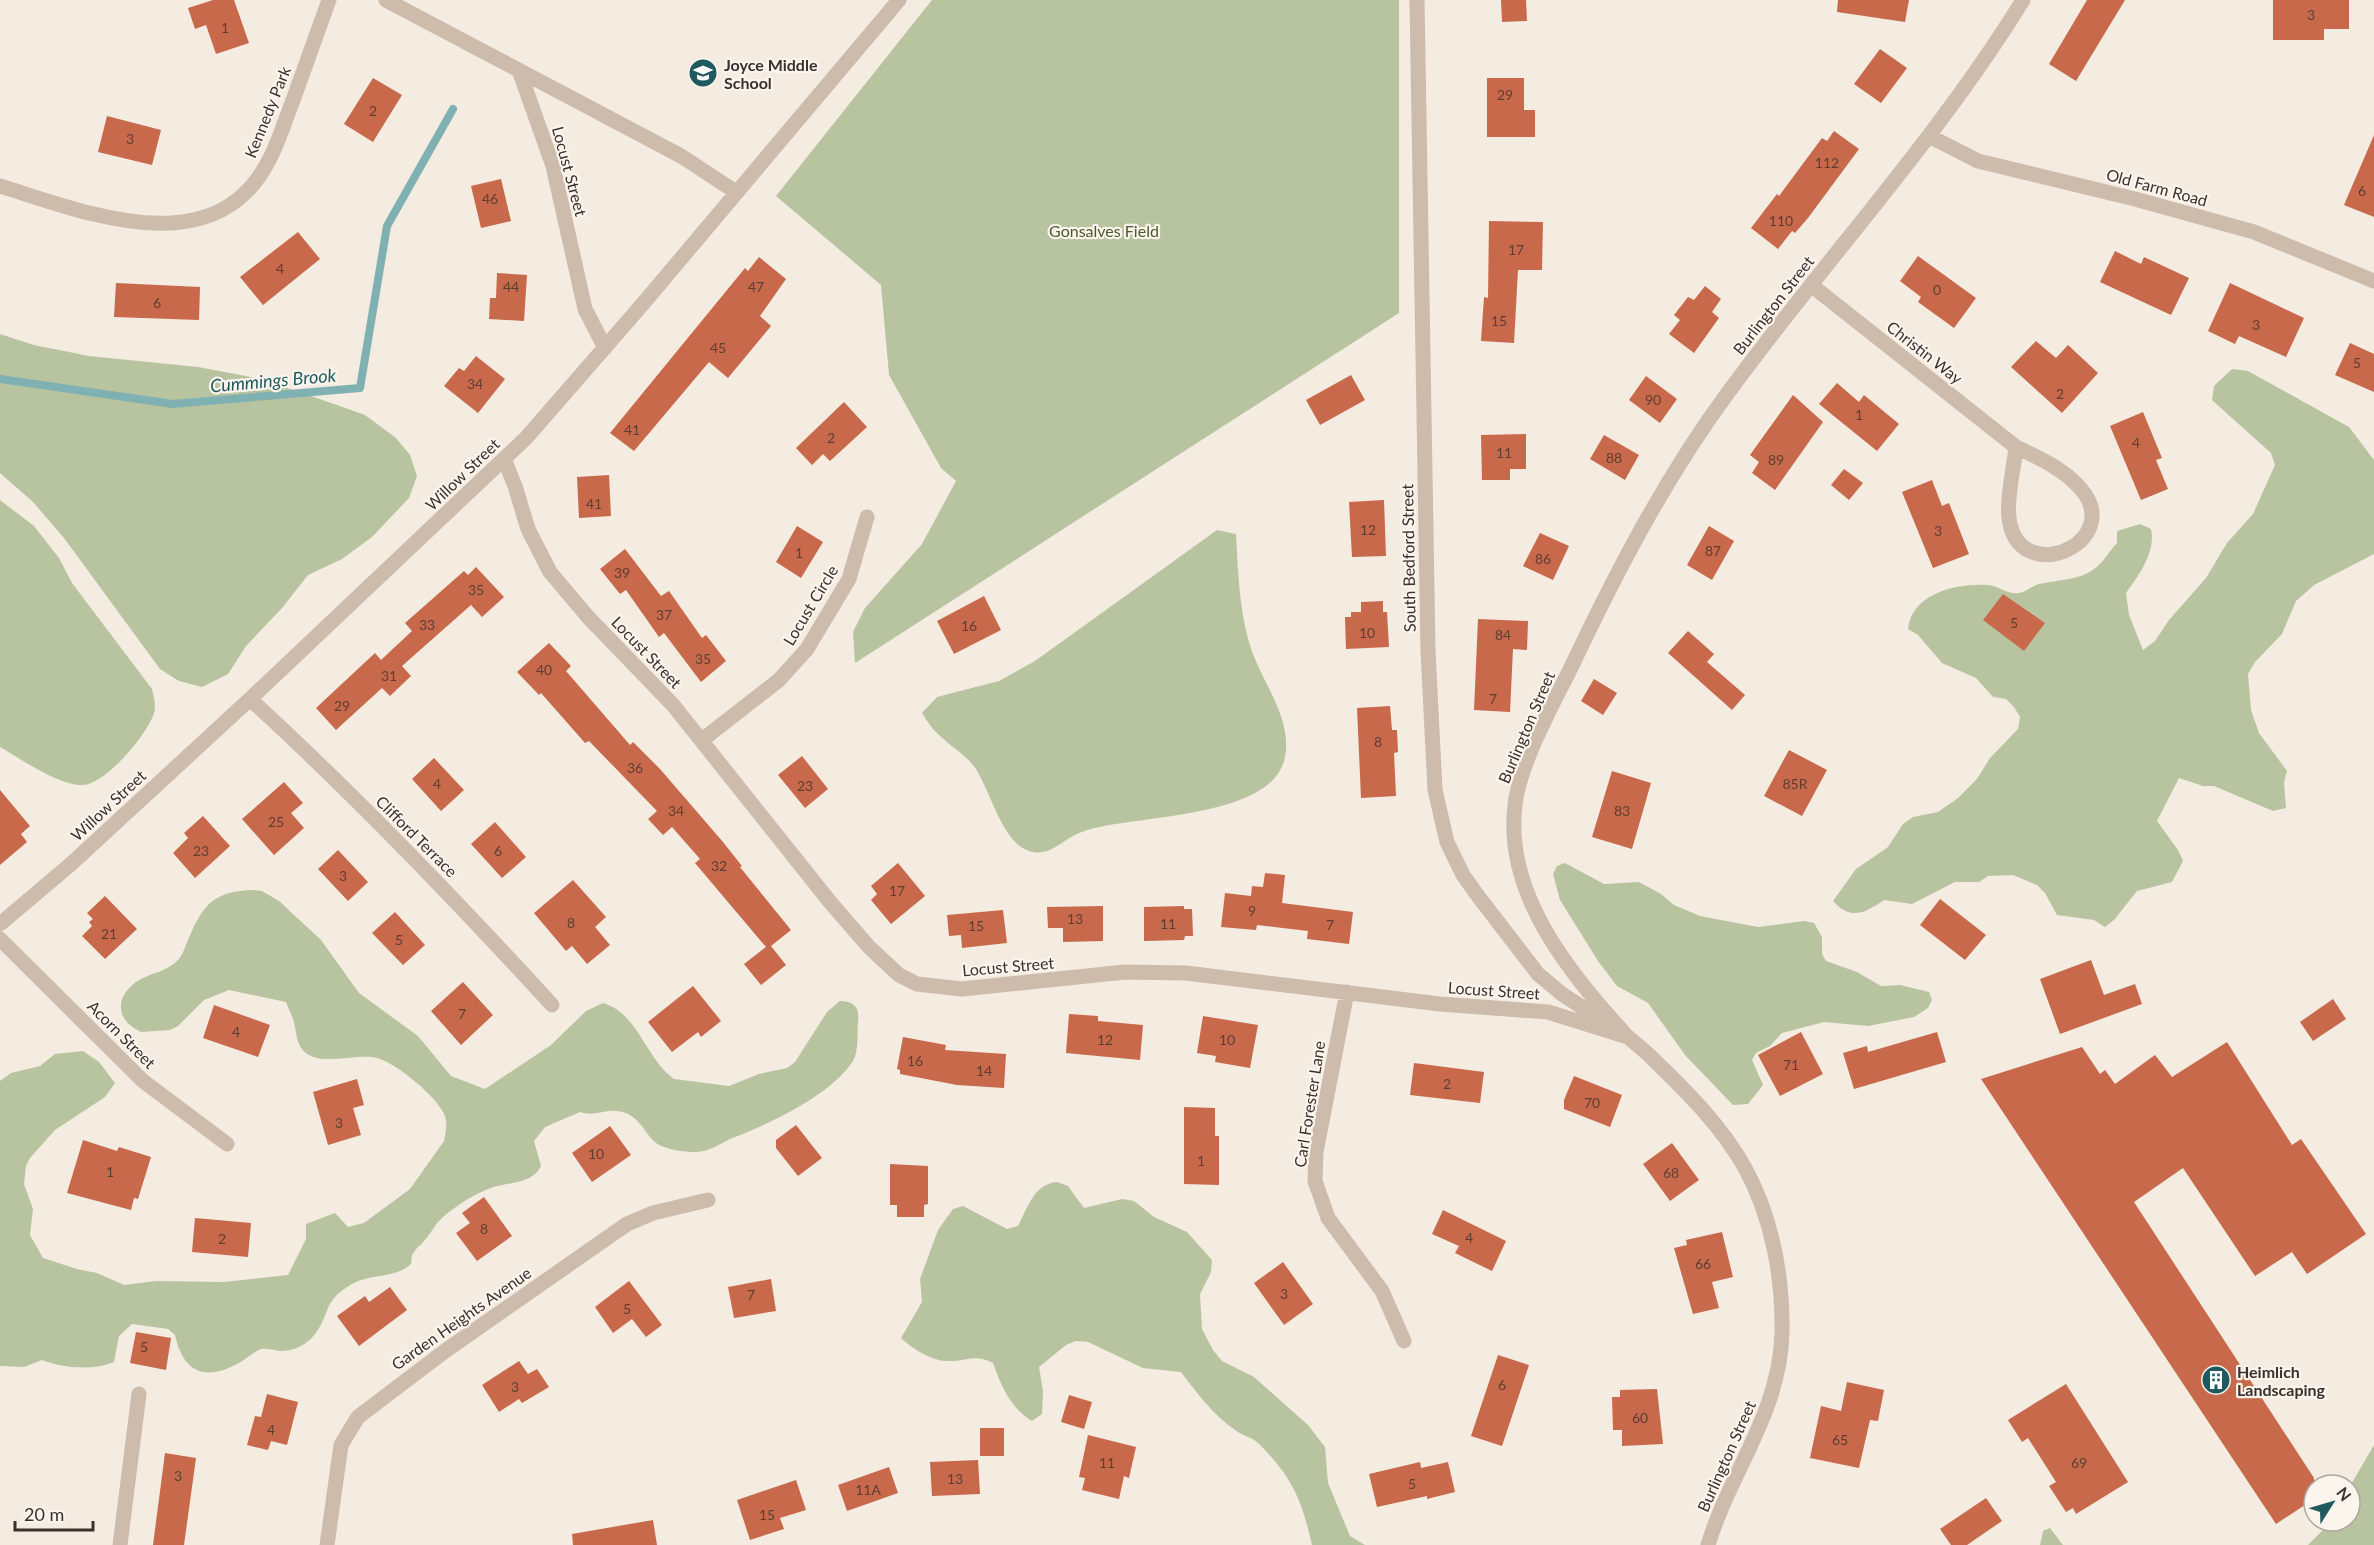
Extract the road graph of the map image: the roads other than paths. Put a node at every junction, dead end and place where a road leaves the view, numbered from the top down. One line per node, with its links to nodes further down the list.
1 (330, 0): 8 (street, Kennedy Park)
2 (386, 0): 6 (street, Locust Street)
3 (898, 0): 9 (street, Willow Street)
4 (1417, 0): 22 (street, South Bedford Street)
5 (2024, 0): 7 (street, Burlington Street)
6 (520, 73): 9 (street, Locust Street); 12 (street, Locust Street)
7 (1929, 136): 10 (street, Old Farm Road); 11 (street, Burlington Street)
8 (0, 186)
9 (736, 192): 12 (street, Willow Street)
10 (2374, 281)
11 (1811, 285): 13 (street, Christin Way); 22 (street, Burlington Street)
12 (605, 348): 14 (street, Willow Street)
13 (2016, 447): 13 (street, Christin Way)
14 (504, 459): 16 (street, Willow Street); 17 (street, Locust Street)
15 (867, 517): 17 (street, Locust Circle)
16 (250, 699): 18 (street, Willow Street); 21 (street, Clifford Terrace)
17 (702, 740): 20 (street, Locust Street)
18 (0, 924)
19 (0, 939): 23 (street, Acorn Street)
20 (1347, 992): 22 (street, Locust Street); 25 (street, Carl Forester Lane)
21 (552, 1005)
22 (1628, 1037): 29 (street, Burlington Street)
23 (227, 1144)
24 (708, 1200): 28 (street, Garden Heights Avenue)
25 (1404, 1341)
26 (139, 1394): 27 (street)
27 (120, 1545)
28 (327, 1545)
29 (1708, 1545)

